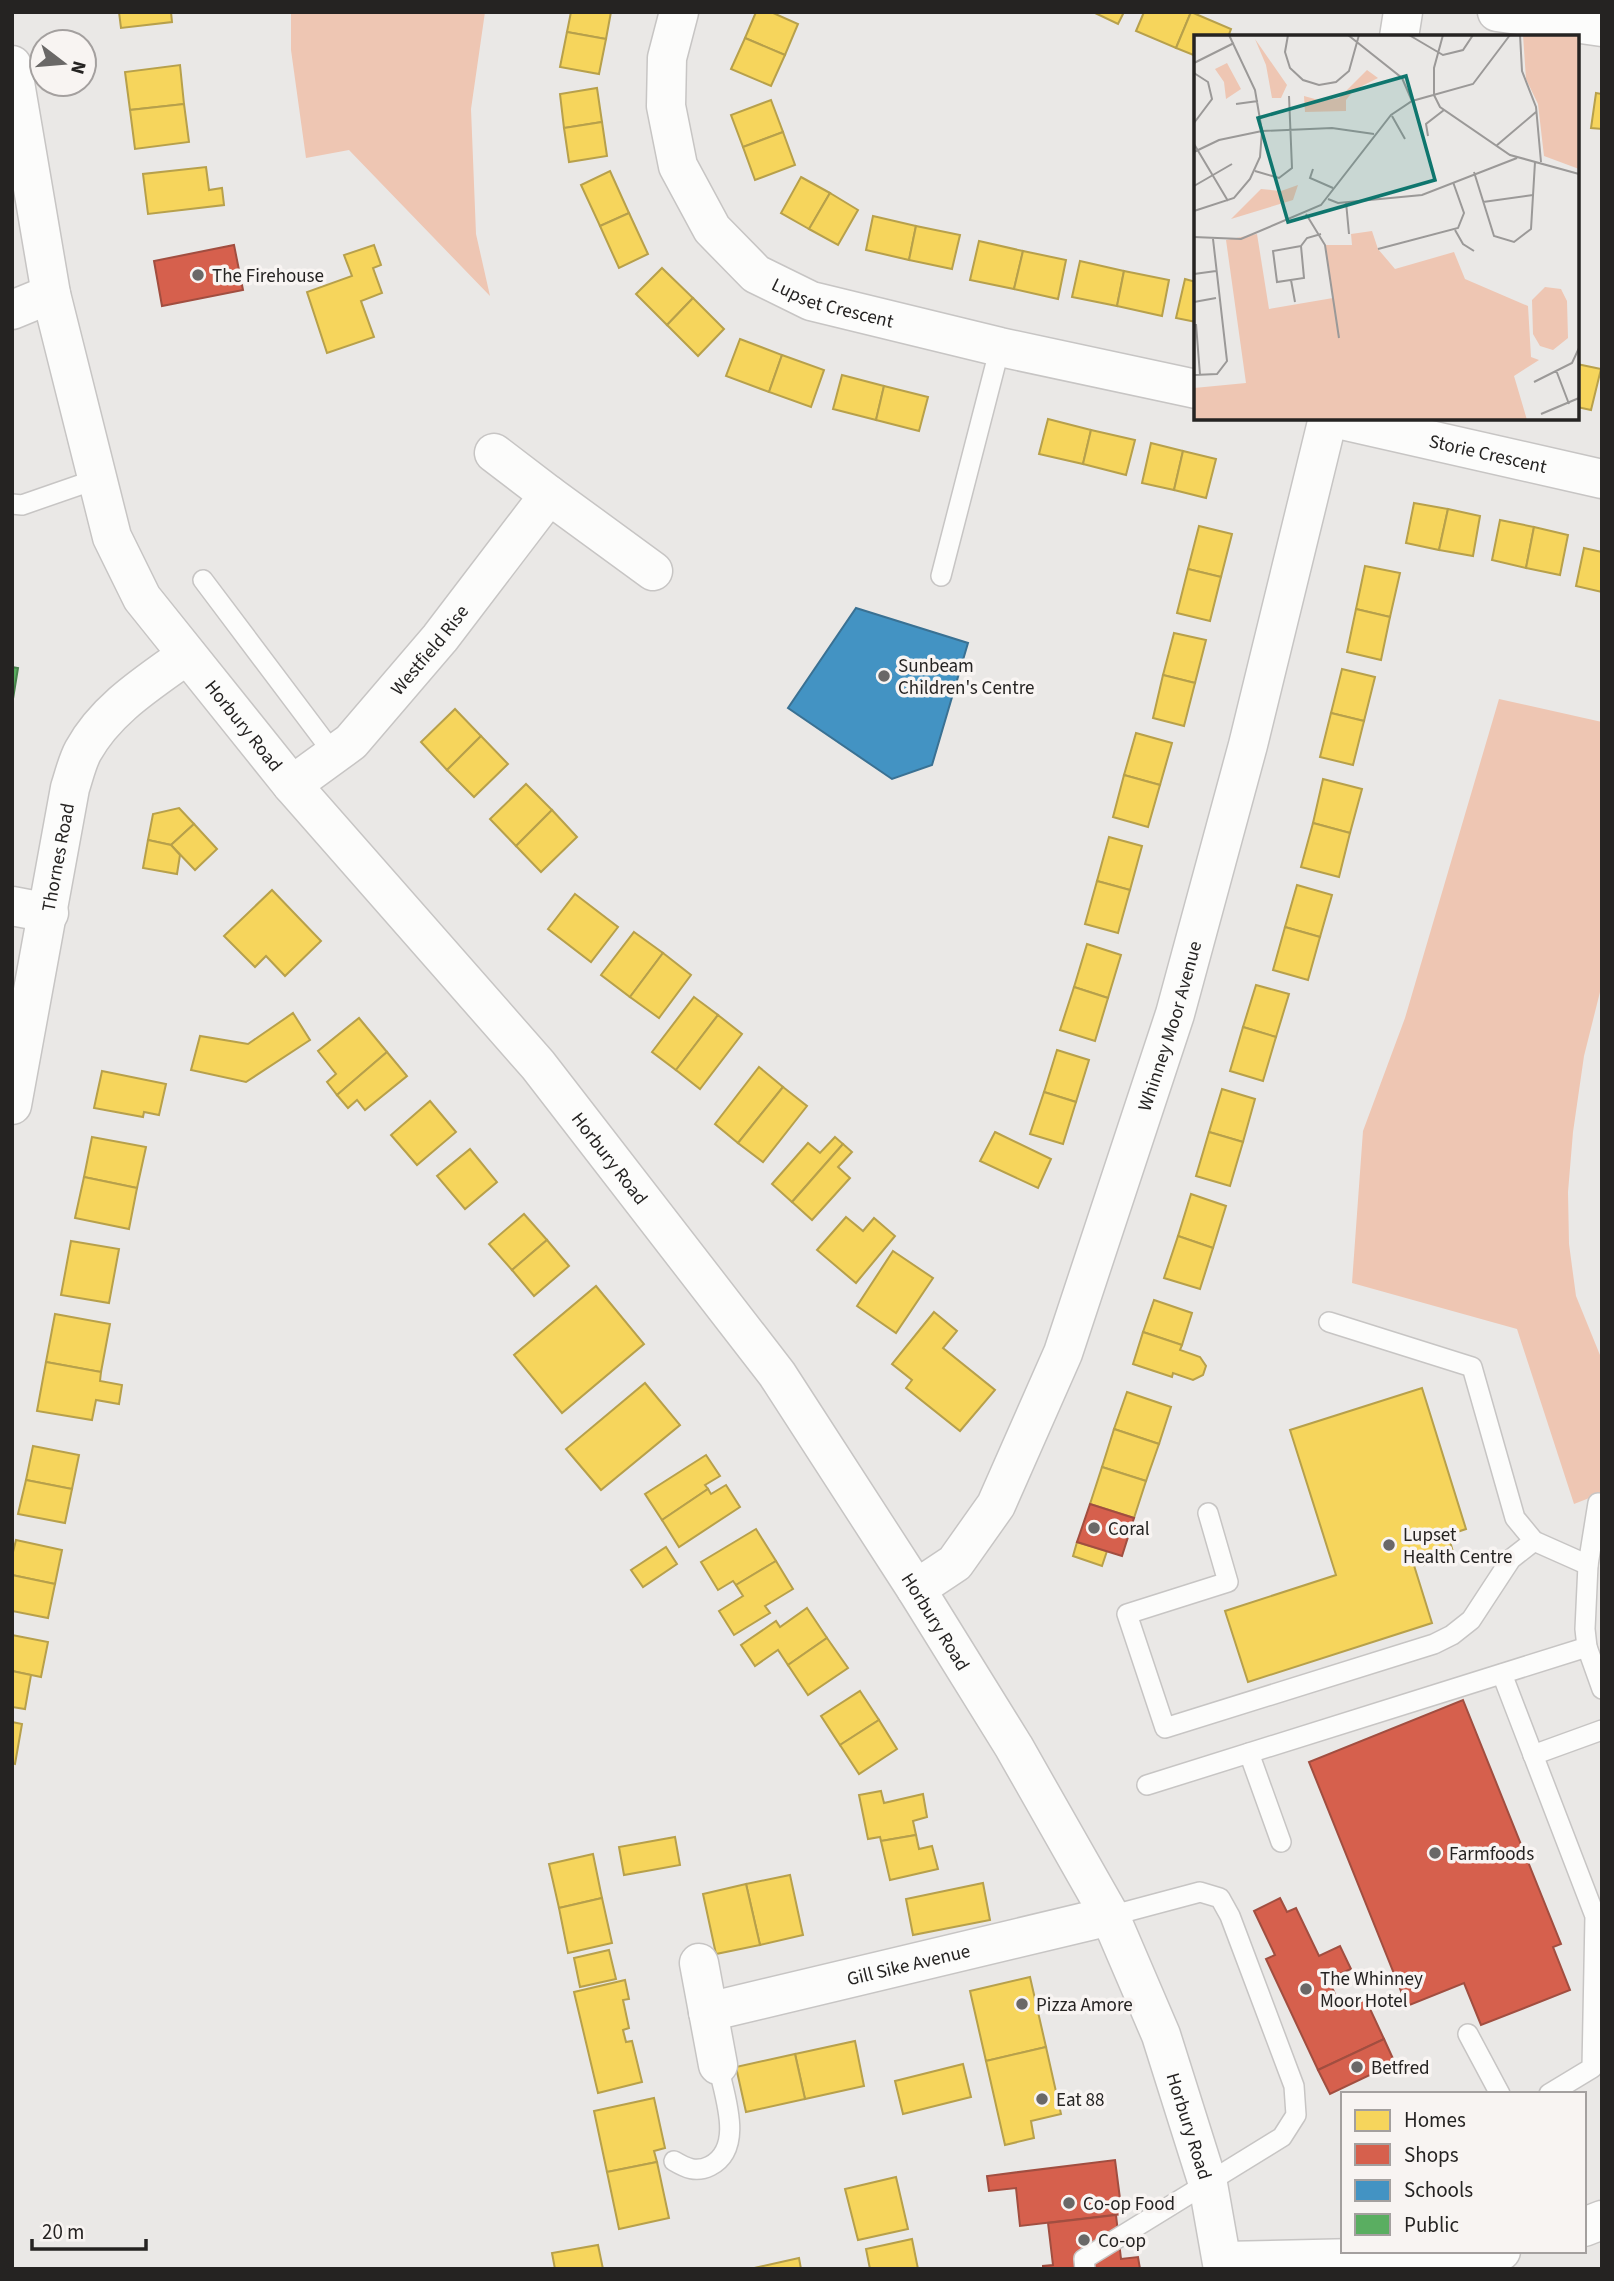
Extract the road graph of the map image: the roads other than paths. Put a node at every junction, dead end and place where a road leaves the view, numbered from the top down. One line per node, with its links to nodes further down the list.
1 (679, 12): 9 (main road, Lupset Crescent)
2 (1403, 12): 5 (main road)
3 (1497, 12): 4 (main road)
4 (1602, 27)
5 (1399, 35)
6 (12, 65): 7 (main road, Horbury Road)
7 (51, 294): 8 (main road); 14 (main road, Horbury Road)
8 (12, 310)
9 (1000, 347): 10 (main road, Lupset Crescent); 19 (lane)
10 (1194, 389)
11 (1329, 420): 31 (main road, Whinney Moor Avenue)
12 (1339, 420): 15 (main road, Storie Crescent)
13 (494, 453): 16 (main road)
14 (97, 479): 17 (lane); 21 (main road, Horbury Road)
15 (1602, 479)
16 (549, 495): 18 (main road); 22 (main road, Westfield Rise)
17 (12, 504)
18 (653, 571)
19 (941, 576)
20 (204, 580): 22 (lane)
21 (187, 655): 23 (main road, Horbury Road); 24 (main road, Thornes Road)
22 (334, 754): 23 (main road, Westfield Rise)
23 (292, 785): 31 (main road, Horbury Road)
24 (31, 910): 25 (main road, Thornes Road)
25 (12, 1105)
26 (1329, 1322): 29 (lane)
27 (1598, 1503): 30 (lane)
28 (1208, 1513): 29 (lane)
29 (1534, 1541): 30 (lane)
30 (1588, 1565): 32 (lane)
31 (916, 1588): 40 (main road, Horbury Road)
32 (1587, 1647): 33 (lane); 34 (lane)
33 (1502, 1674): 36 (lane); 37 (lane)
34 (1602, 1689)
35 (1602, 1730): 37 (lane)
36 (1249, 1753): 38 (lane); 39 (lane)
37 (1533, 1755): 46 (lane)
38 (1147, 1785)
39 (1281, 1842)
40 (1110, 1916): 42 (main road, Gill Sike Avenue); 48 (main road, Horbury Road); 48 (lane)
41 (699, 1963): 42 (main road)
42 (708, 2012): 44 (main road)
43 (1468, 2034): 45 (lane)
44 (718, 2065): 47 (lane)
45 (1499, 2092)
46 (1552, 2092)
47 (674, 2161)
48 (1208, 2184): 50 (main road, Horbury Road); 51 (lane)
49 (1478, 2253): 50 (main road)
50 (1223, 2265)
51 (1085, 2269)

